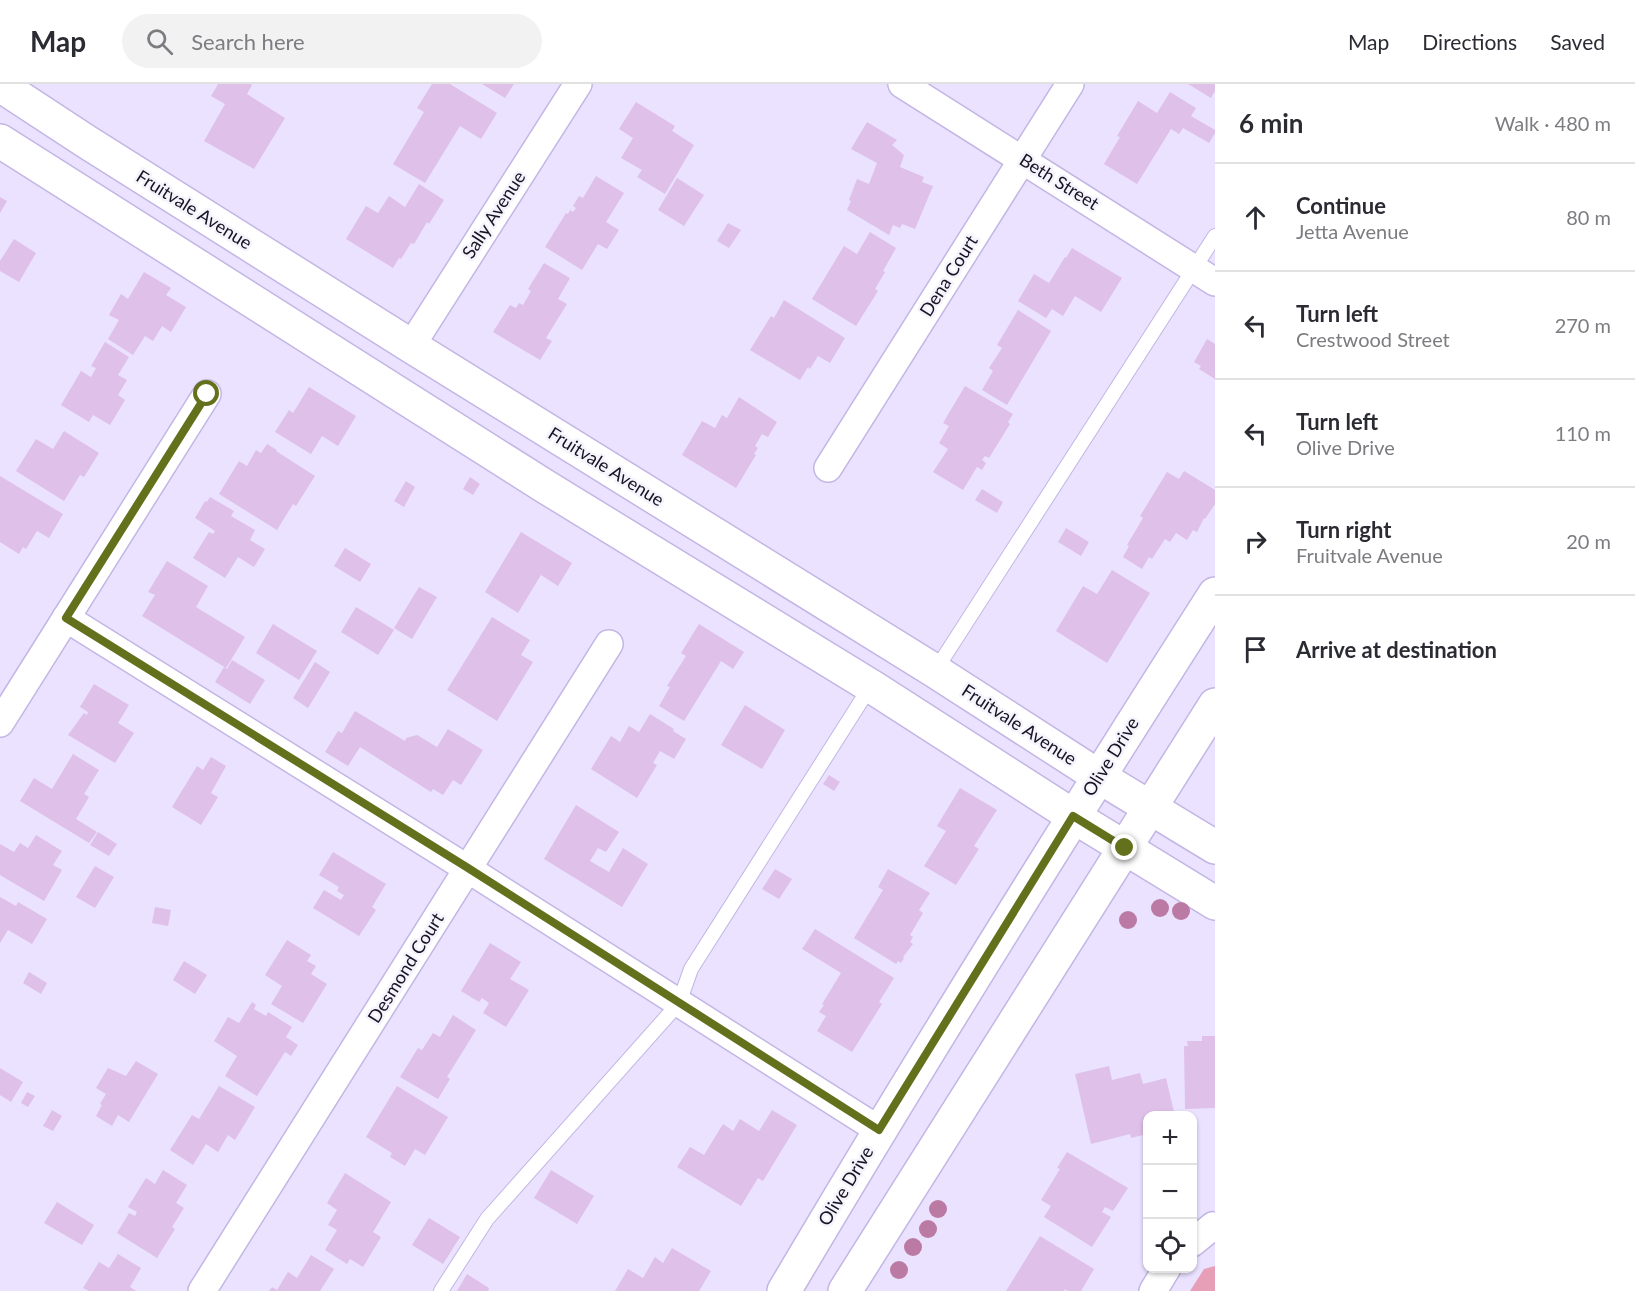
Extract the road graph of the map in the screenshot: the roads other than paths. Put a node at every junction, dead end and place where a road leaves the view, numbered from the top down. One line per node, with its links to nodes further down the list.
1 (578, 84): 9 (street, Sally Avenue)
2 (902, 84): 6 (street, Beth Street)
3 (1070, 84): 6 (street, Dena Court)
4 (0, 85): 9 (main road, Fruitvale Avenue)
5 (0, 141): 16 (main road)
6 (1023, 159): 8 (street, Beth Street); 11 (street, Dena Court)
7 (1215, 236): 8 (lane)
8 (1205, 275): 15 (lane)
9 (411, 346): 15 (main road, Fruitvale Avenue)
10 (207, 394): 13 (street)
11 (828, 468)
12 (1215, 594): 19 (main road, Olive Drive)
13 (66, 618): 18 (street); 24 (street)
14 (609, 644): 24 (street, Desmond Court)
15 (935, 671): 19 (main road, Fruitvale Avenue)
16 (870, 687): 21 (main road); 26 (lane)
17 (1215, 705): 20 (main road)
18 (0, 723)
19 (1098, 776): 20 (main road, Fruitvale Avenue); 21 (main road, Olive Drive)
20 (1151, 808): 22 (main road, Fruitvale Avenue); 23 (main road)
21 (1073, 816): 23 (main road); 27 (main road, Olive Drive)
22 (1215, 846)
23 (1125, 848): 25 (main road); 34 (main road)
24 (468, 868): 26 (street); 31 (street, Desmond Court)
25 (1215, 903)
26 (679, 1003): 27 (street); 32 (lane)
27 (879, 1130): 33 (main road, Olive Drive)
28 (1215, 1227): 29 (street)
29 (1197, 1239)
30 (1164, 1273): 35 (street)
31 (202, 1291)
32 (441, 1291)
33 (784, 1291)
34 (846, 1291)
35 (1153, 1291)

